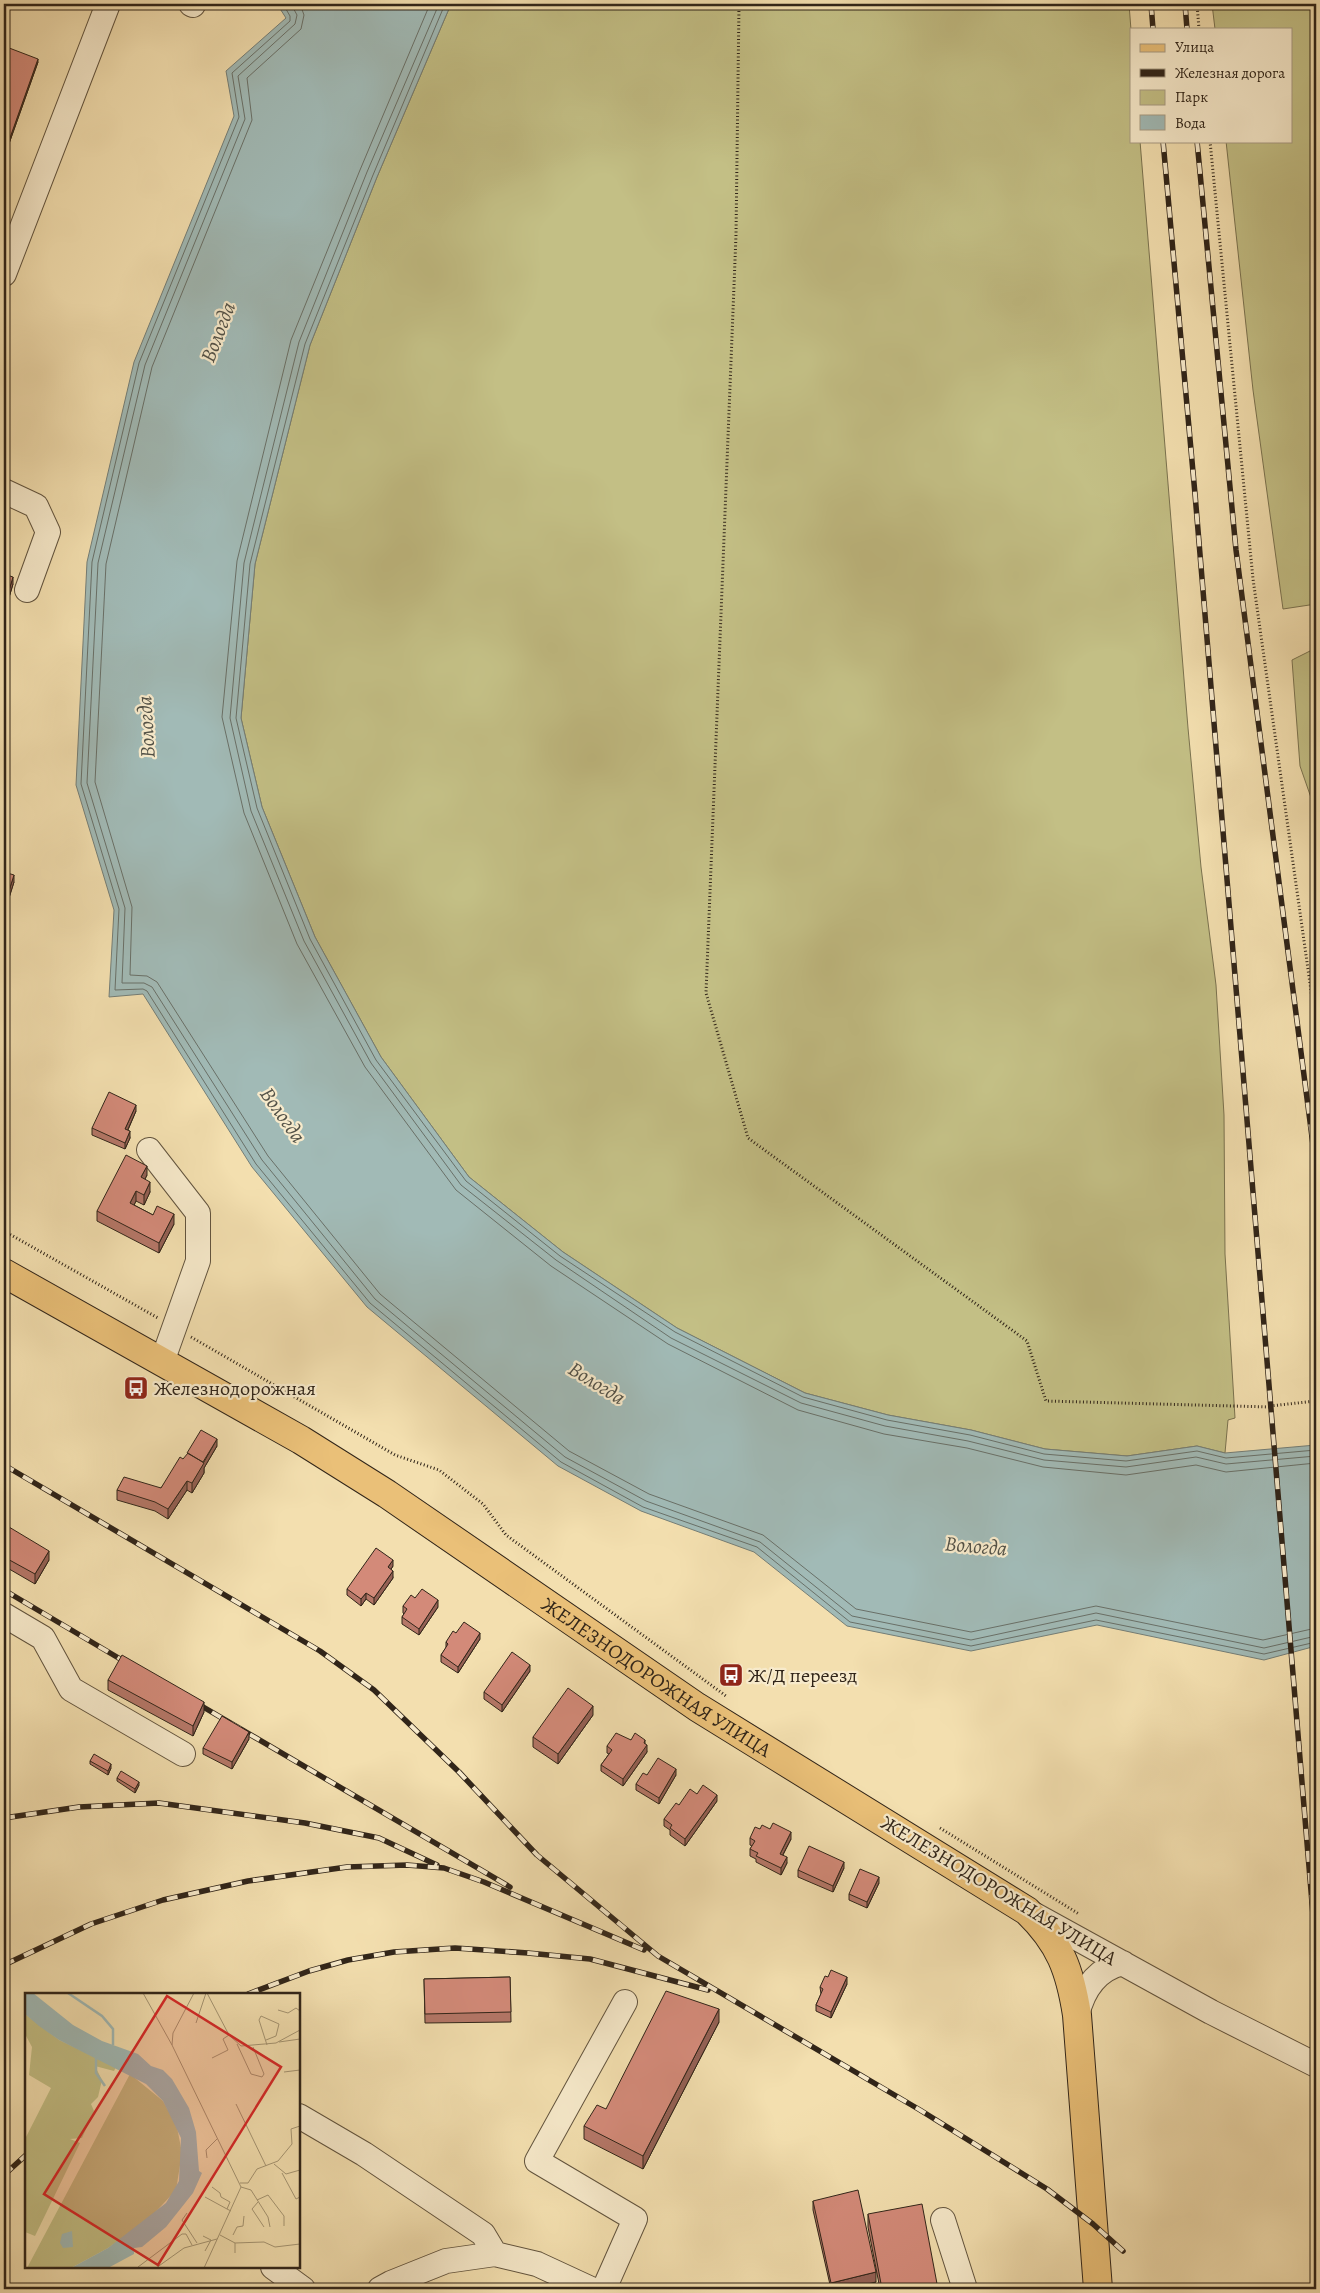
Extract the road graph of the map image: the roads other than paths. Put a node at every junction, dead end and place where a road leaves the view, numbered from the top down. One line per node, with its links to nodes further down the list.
1 (108, 4): 2 (street)
2 (4, 274)
3 (4, 491): 4 (street)
4 (27, 590)
5 (148, 1150): 7 (street)
6 (4, 1273): 7 (main road, ЖЕЛЕЗНОДОРОЖНАЯ УЛИЦА)
7 (162, 1362): 10 (main road, ЖЕЛЕЗНОДОРОЖНАЯ УЛИЦА)
8 (4, 1615): 9 (street)
9 (183, 1754)
10 (1027, 1910): 11 (street, ЖЕЛЕЗНОДОРОЖНАЯ УЛИЦА); 13 (main road)
11 (1122, 1963): 13 (street); 14 (street, ЖЕЛЕЗНОДОРОЖНАЯ УЛИЦА)
12 (625, 2002): 22 (street)
13 (1077, 2014): 24 (main road)
14 (1316, 2065)
15 (300, 2117): 17 (street)
16 (943, 2220): 23 (street)
17 (494, 2254): 20 (street); 21 (street)
18 (274, 2268): 19 (street)
19 (303, 2289)
20 (380, 2289)
21 (591, 2289)
22 (604, 2289)
23 (965, 2289)
24 (1098, 2289)

